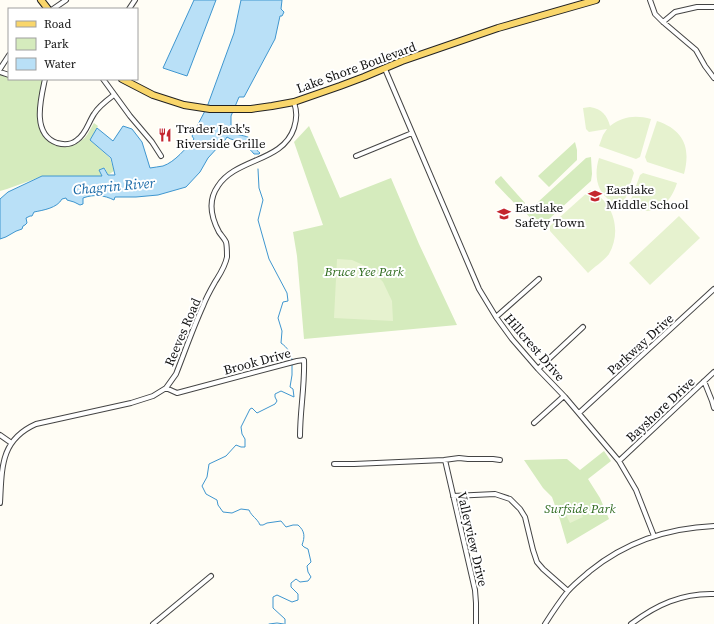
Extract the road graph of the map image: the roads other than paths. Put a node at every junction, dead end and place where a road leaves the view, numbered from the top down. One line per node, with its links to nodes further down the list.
1 (41, 0): 6 (main road)
2 (66, 0): 7 (street)
3 (596, 0): 10 (main road, Lake Shore Boulevard)
4 (650, 0): 8 (street)
5 (714, 7): 8 (street)
6 (47, 8)
7 (54, 8)
8 (663, 22): 12 (street)
9 (8, 57): 11 (street)
10 (385, 69): 17 (main road, Lake Shore Boulevard); 18 (street, Hillcrest Drive)
11 (0, 71)
12 (714, 78)
13 (45, 80): 16 (street)
14 (104, 80): 16 (street)
15 (124, 80): 17 (main road, Lake Shore Boulevard)
16 (114, 95): 19 (street)
17 (294, 102): 28 (street, Reeves Road)
18 (412, 133): 20 (street); 23 (street, Hillcrest Drive)
19 (161, 156)
20 (356, 156)
21 (539, 279): 23 (street)
22 (714, 289): 31 (street, Parkway Drive)
23 (496, 317): 25 (street, Hillcrest Drive)
24 (583, 327): 25 (street)
25 (538, 369): 29 (street, Hillcrest Drive)
26 (714, 372): 27 (street, Bayshore Drive)
27 (704, 381): 30 (street); 38 (street, Bayshore Drive)
28 (166, 388): 34 (street, Brook Drive); 35 (street, Reeves Road)
29 (564, 396): 31 (street, Hillcrest Drive); 32 (street)
30 (714, 408)
31 (579, 413): 38 (street, Hillcrest Drive)
32 (534, 423)
33 (0, 435): 35 (street)
34 (300, 436)
35 (10, 442): 41 (street, Reeves Road)
36 (445, 460): 37 (street); 39 (street); 40 (street, Valleyview Drive)
37 (500, 460)
38 (619, 461): 43 (street, Hillcrest Drive)
39 (334, 464)
40 (453, 496): 45 (street); 48 (street, Valleyview Drive)
41 (0, 503)
42 (714, 526): 43 (street)
43 (654, 536): 45 (street)
44 (211, 576): 47 (street)
45 (568, 591): 49 (street)
46 (714, 594): 50 (street)
47 (153, 624)
48 (476, 624)
49 (545, 624)
50 (631, 624)

